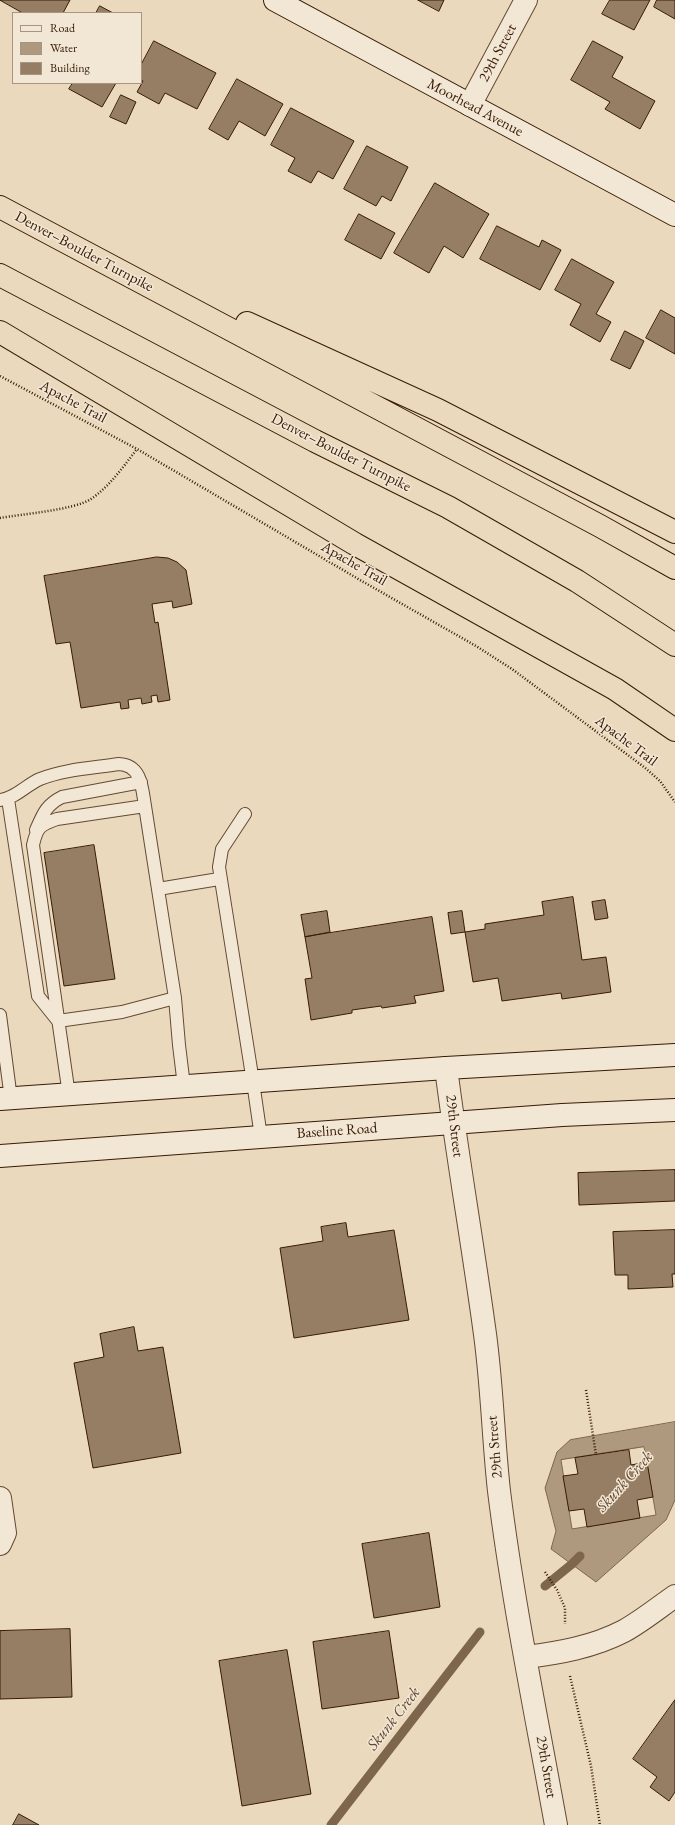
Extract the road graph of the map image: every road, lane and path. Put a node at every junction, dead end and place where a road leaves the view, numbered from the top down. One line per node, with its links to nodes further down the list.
1 (275, 0): 3 (street, Moorhead Avenue)
2 (526, 0): 3 (street, 29th Street)
3 (470, 105): 5 (street, Moorhead Avenue)
4 (0, 206): 11 (highway); 12 (highway, Denver–Boulder Turnpike)
5 (675, 215)
6 (0, 275): 13 (highway, Denver–Boulder Turnpike)
7 (0, 332): 14 (highway)
8 (0, 376): 9 (path, Apache Trail)
9 (137, 449): 10 (path); 17 (path, Apache Trail)
10 (0, 518)
11 (675, 532)
12 (675, 568)
13 (675, 645)
14 (675, 730)
15 (141, 782): 16 (lane); 18 (lane); 20 (lane)
16 (4, 800): 24 (lane)
17 (675, 802)
18 (145, 806): 20 (lane); 22 (lane)
19 (245, 814): 21 (lane)
20 (36, 832): 24 (lane)
21 (220, 880): 22 (lane); 28 (lane)
22 (158, 889): 23 (lane)
23 (175, 998): 24 (lane); 29 (lane)
24 (58, 1021): 30 (lane)
25 (1, 1022): 31 (lane)
26 (675, 1055): 27 (street)
27 (446, 1068): 28 (street); 33 (street, 29th Street)
28 (254, 1082): 29 (street); 34 (lane)
29 (184, 1086): 30 (street)
30 (69, 1095): 31 (street)
31 (6, 1099)
32 (675, 1110): 33 (street, Baseline Road)
33 (453, 1123): 34 (street, Baseline Road); 43 (street, 29th Street)
34 (261, 1137): 35 (street, Baseline Road)
35 (0, 1156)
36 (586, 1390): 37 (path)
37 (596, 1455)
38 (0, 1498): 39 (street)
39 (0, 1544)
40 (545, 1572): 42 (path)
41 (675, 1596): 42 (street)
42 (565, 1652): 43 (street); 45 (path)
43 (526, 1658): 44 (street, 29th Street)
44 (556, 1825)
45 (600, 1825)

